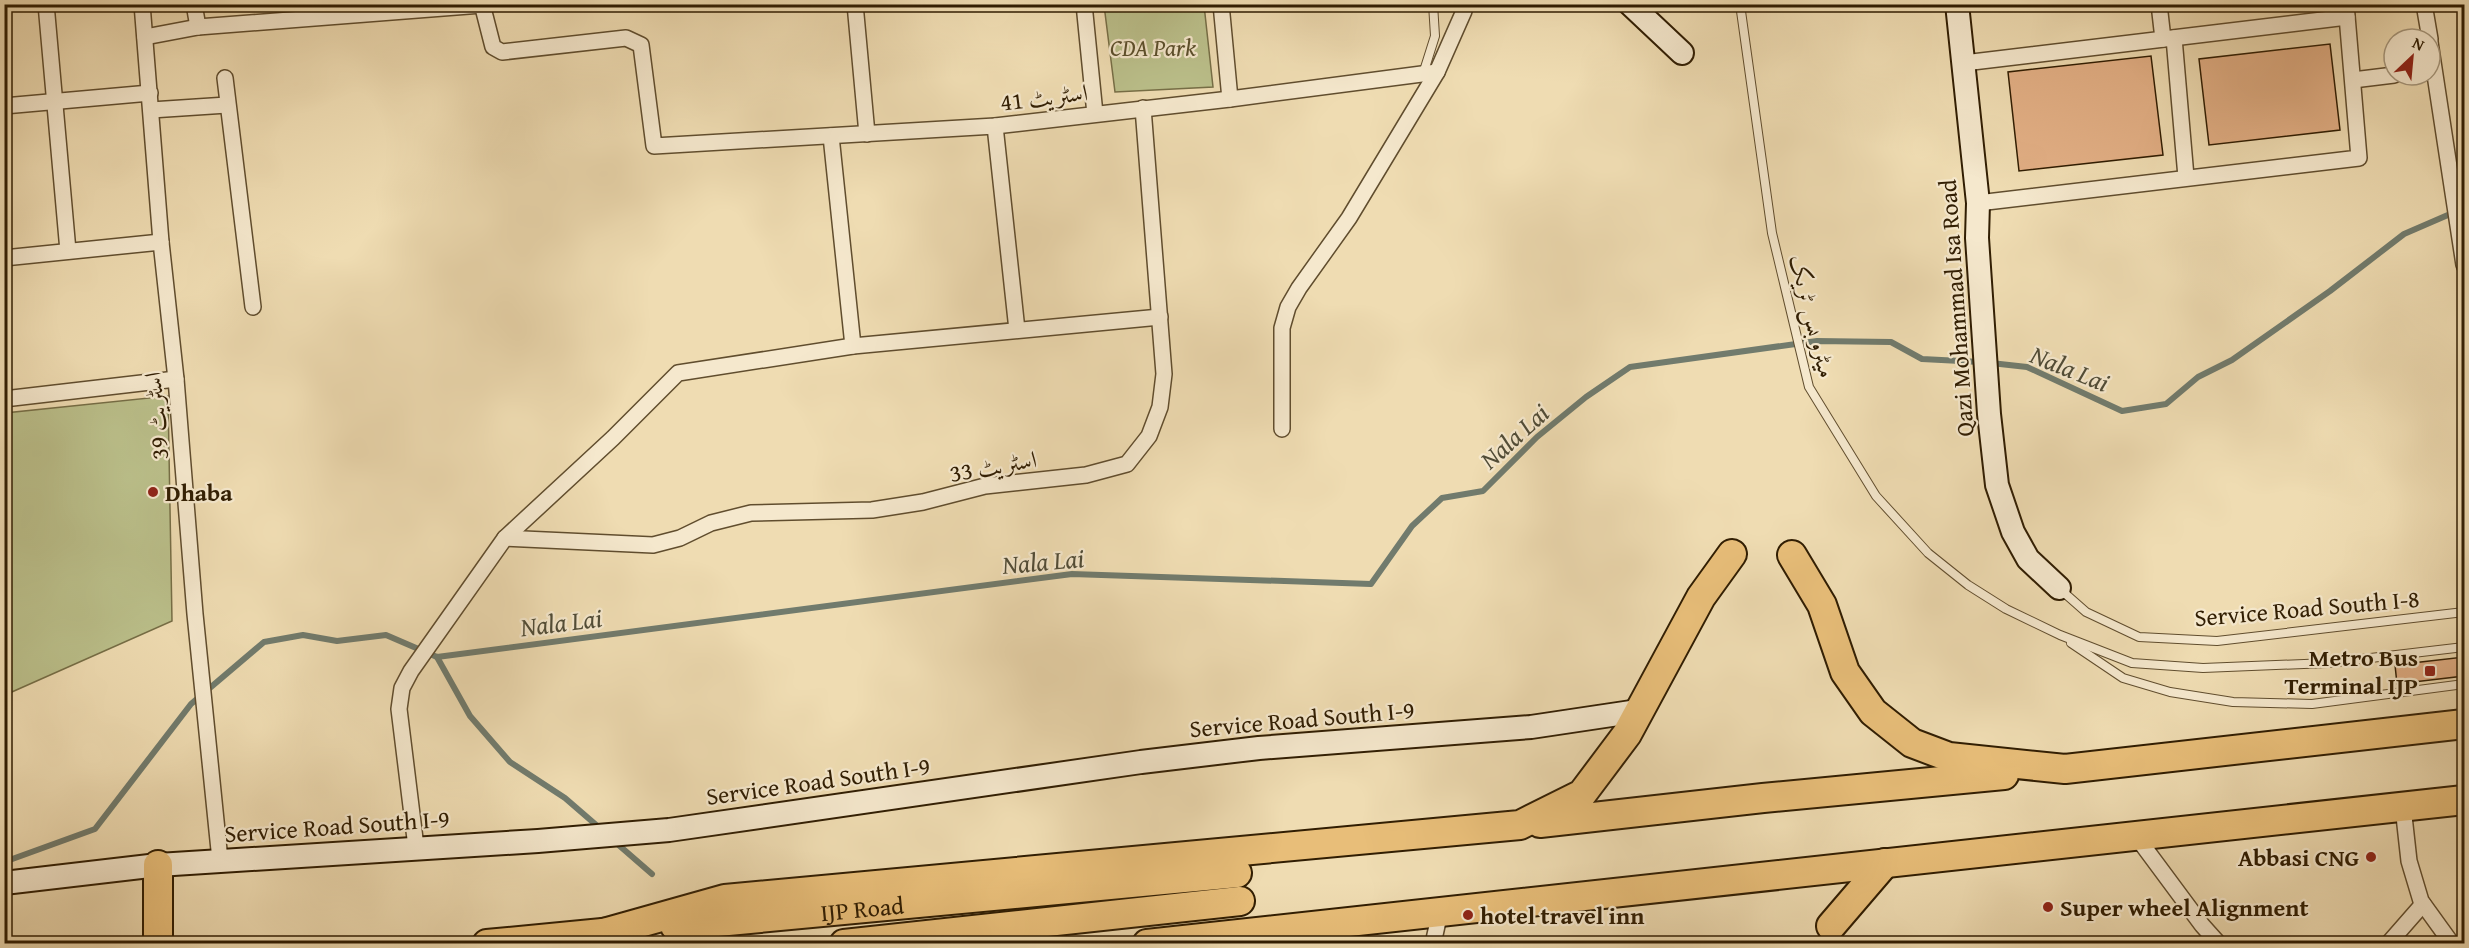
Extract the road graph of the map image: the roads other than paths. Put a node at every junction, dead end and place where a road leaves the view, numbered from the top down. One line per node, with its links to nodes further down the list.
1 (46, 4): 28 (street)
2 (142, 4): 17 (street, اسٹریٹ 39)
3 (194, 4): 15 (street)
4 (855, 4): 35 (street)
5 (1083, 4): 33 (street)
6 (1221, 4): 27 (street)
7 (1434, 4): 21 (lane)
8 (1464, 4): 21 (street)
9 (1630, 4): 19 (street)
10 (1740, 4): 55 (lane, میٹرو بس ٹریک)
11 (1957, 4): 20 (street, Qazi Mohammad Isa Road)
12 (2159, 4): 18 (street)
13 (2424, 4): 16 (street)
14 (2347, 11): 18 (street); 24 (street)
15 (198, 27): 17 (street); 36 (street, اسٹریٹ 41)
16 (2428, 27)
17 (145, 37): 26 (street, اسٹریٹ 39)
18 (2168, 38): 20 (street); 37 (street)
19 (1682, 53)
20 (1964, 63): 38 (street, Qazi Mohammad Isa Road)
21 (1430, 73): 27 (street, اسٹریٹ 41); 49 (street)
22 (2382, 76): 24 (street)
23 (225, 78): 29 (street)
24 (2353, 80): 37 (street)
25 (2435, 87): 42 (street)
26 (150, 93): 28 (street); 32 (street, اسٹریٹ 39)
27 (1230, 99): 31 (street, اسٹریٹ 41)
28 (56, 101): 30 (street); 40 (street)
29 (227, 105): 32 (street); 43 (street)
30 (4, 106)
31 (1143, 108): 33 (street, اسٹریٹ 41); 44 (street, اسٹریٹ 33)
32 (151, 110): 39 (street, اسٹریٹ 39)
33 (1095, 114): 34 (street, اسٹریٹ 41)
34 (995, 126): 35 (street, اسٹریٹ 41); 45 (street)
35 (867, 134): 36 (street, اسٹریٹ 41)
36 (831, 136): 46 (street)
37 (2186, 177): 38 (street)
38 (1978, 203): 53 (street, Qazi Mohammad Isa Road)
39 (161, 242): 40 (street); 47 (street, اسٹریٹ 39)
40 (68, 251): 41 (street)
41 (4, 258)
42 (2464, 265)
43 (253, 307)
44 (1160, 316): 45 (street); 50 (street, اسٹریٹ 33)
45 (1017, 330): 46 (street)
46 (853, 346): 50 (street)
47 (176, 379): 48 (street); 66 (street, اسٹریٹ 39)
48 (4, 399)
49 (1282, 429)
50 (506, 538): 65 (street)
51 (1732, 554): 58 (highway)
52 (1792, 555): 60 (highway)
53 (2059, 588): 54 (lane, Service Road South I-8)
54 (2464, 612)
55 (2060, 635): 56 (lane, میٹرو بس ٹریک); 57 (lane, میٹرو بس ٹریک)
56 (2464, 647)
57 (2464, 684)
58 (1638, 711): 63 (highway); 65 (street, Service Road South I-9)
59 (2464, 724): 60 (highway)
60 (2065, 769): 63 (highway)
61 (2464, 800): 62 (highway)
62 (2403, 807): 64 (highway); 70 (street)
63 (1520, 825): 73 (highway)
64 (2136, 836): 67 (highway); 79 (street)
65 (416, 847): 66 (street, Service Road South I-9)
66 (220, 860): 68 (street, Service Road South I-9)
67 (1885, 863): 71 (highway); 72 (highway)
68 (158, 865): 69 (street, Service Road South I-9); 74 (highway)
69 (4, 883)
70 (2423, 904): 80 (street); 81 (street)
71 (1440, 912): 77 (highway); 78 (street)
72 (1831, 926)
73 (604, 933): 75 (highway, IJP Road); 76 (highway, IJP Road)
74 (158, 944)
75 (488, 944)
76 (844, 944)
77 (1147, 944)
78 (1433, 944)
79 (2219, 944)
80 (2388, 944)
81 (2452, 944)

